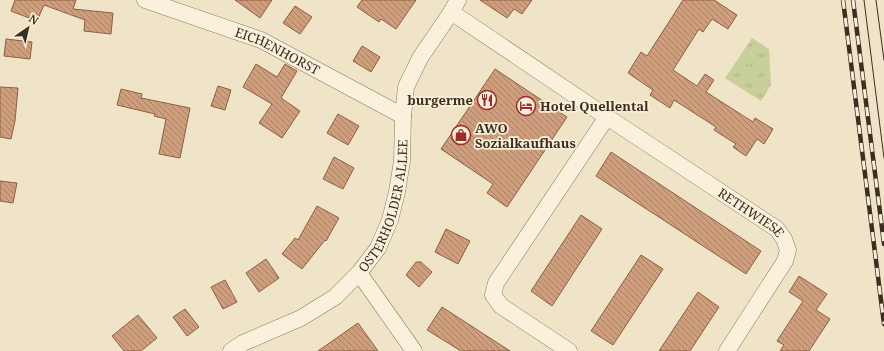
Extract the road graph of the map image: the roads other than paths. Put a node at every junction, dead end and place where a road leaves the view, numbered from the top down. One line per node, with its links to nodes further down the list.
1 (145, 0): 3 (street, EICHENHORST)
2 (454, 6): 3 (street, OSTERHOLDER ALLEE); 4 (street, RETHWIESE)
3 (403, 116): 5 (street, OSTERHOLDER ALLEE)
4 (607, 117): 8 (street); 9 (street, RETHWIESE)
5 (358, 273): 6 (street, OSTERHOLDER ALLEE); 7 (street)
6 (231, 351)
7 (414, 351)
8 (569, 351)
9 (727, 351)

